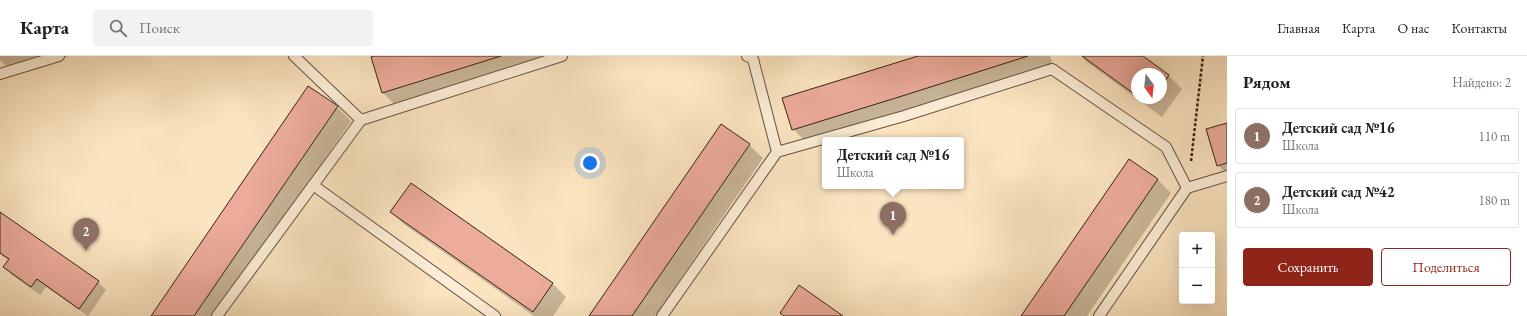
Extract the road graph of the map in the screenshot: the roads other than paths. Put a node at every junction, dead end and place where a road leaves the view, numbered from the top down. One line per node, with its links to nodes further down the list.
1 (59, 56): 5 (lane)
2 (294, 56): 6 (lane)
3 (562, 56): 6 (lane)
4 (747, 56): 9 (lane)
5 (0, 74)
6 (361, 120): 11 (lane)
7 (830, 137): 12 (lane)
8 (822, 139): 9 (lane)
9 (777, 152): 15 (lane)
10 (1227, 176): 12 (lane)
11 (313, 185): 13 (lane); 14 (lane)
12 (1187, 188): 16 (lane)
13 (217, 316)
14 (495, 316)
15 (662, 316)
16 (1100, 316)

